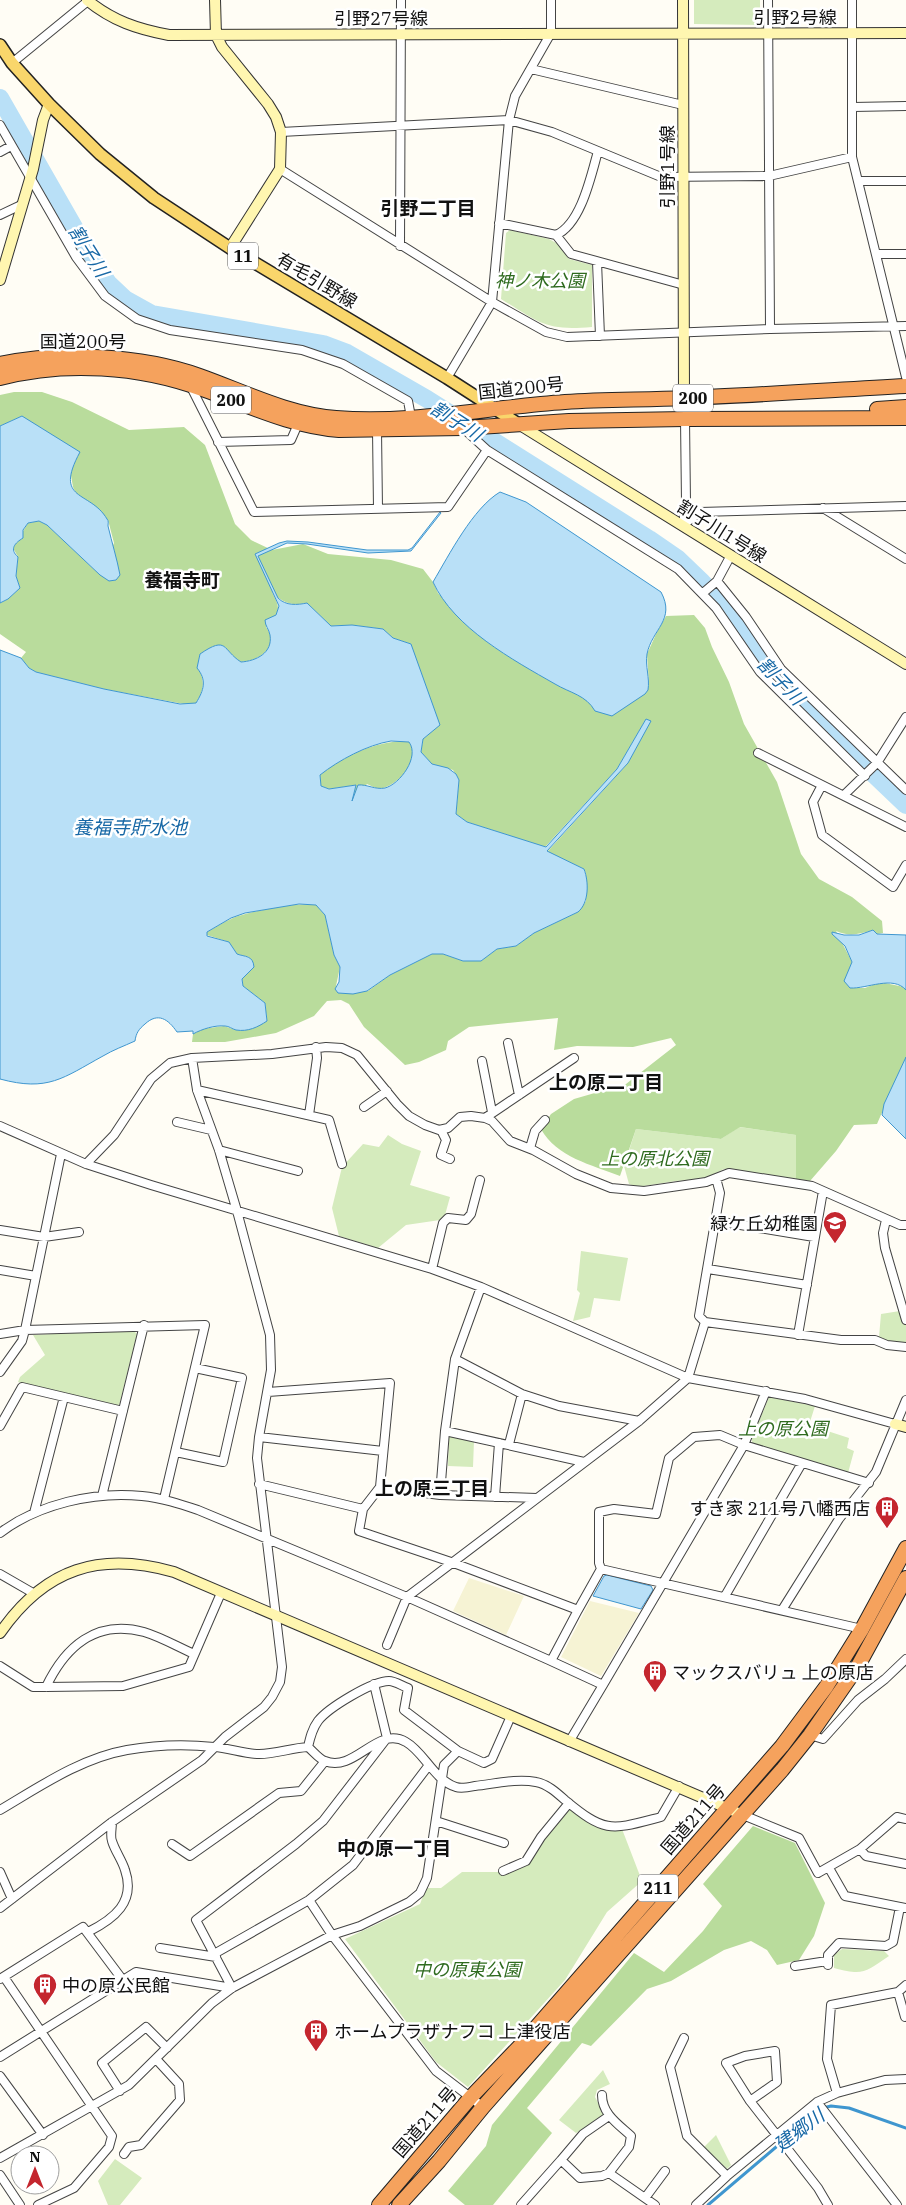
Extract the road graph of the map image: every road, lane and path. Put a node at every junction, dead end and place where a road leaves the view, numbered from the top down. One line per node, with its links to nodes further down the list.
1 (87, 0): 14 (street, 引野27号線); 16 (street)
2 (216, 0): 14 (street)
3 (401, 0): 13 (street)
4 (551, 0): 8 (street)
5 (683, 0): 9 (street, 引野1号線)
6 (768, 0): 10 (street)
7 (852, 0): 11 (street)
8 (552, 33): 9 (street, 引野27号線); 13 (street, 引野27号線); 17 (street)
9 (683, 33): 10 (street, 引野2号線); 19 (street, 引野1号線)
10 (768, 33): 11 (street, 引野2号線); 33 (street)
11 (852, 33): 12 (street, 引野2号線); 20 (street)
12 (906, 33)
13 (401, 34): 14 (street, 引野27号線); 24 (street)
14 (216, 35): 25 (street)
15 (0, 45): 16 (main road, 有毛引野線 / 11)
16 (12, 63): 18 (main road, 有毛引野線 / 11)
17 (531, 69): 19 (street); 22 (street)
18 (49, 104): 31 (street); 41 (main road, 有毛引野線 / 11)
19 (683, 105): 32 (street, 引野1号線)
20 (853, 106): 21 (street); 29 (street)
21 (906, 106)
22 (509, 120): 24 (street); 27 (street); 38 (street)
23 (0, 125): 26 (street)
24 (402, 126): 25 (street); 40 (street)
25 (281, 132): 30 (street)
26 (11, 146): 28 (street); 31 (street)
27 (598, 151): 32 (street); 39 (street)
28 (0, 152)
29 (852, 157): 33 (street); 35 (street)
30 (280, 169): 40 (street); 41 (street)
31 (32, 173): 36 (street); 63 (street)
32 (683, 176): 33 (street); 46 (street, 引野1号線)
33 (769, 176): 50 (street)
34 (906, 180): 35 (street)
35 (859, 181): 42 (street)
36 (21, 205): 37 (street); 45 (street)
37 (0, 215)
38 (499, 223): 39 (street); 47 (street)
39 (556, 236): 44 (street)
40 (400, 246): 47 (street)
41 (230, 248): 56 (main road, 有毛引野線 / 11)
42 (876, 254): 43 (street); 49 (street)
43 (906, 254)
44 (597, 262): 46 (street); 52 (street)
45 (0, 280)
46 (684, 285): 51 (street, 引野1号線)
47 (492, 302): 52 (street); 56 (street)
48 (906, 326): 49 (street)
49 (893, 327): 50 (street); 54 (street)
50 (770, 329): 51 (street)
51 (684, 333): 52 (street); 60 (street, 引野1号線)
52 (600, 336)
53 (0, 364): 63 (highway, 国道200号 / 200)
54 (906, 376)
55 (0, 378): 57 (highway, 国道200号 / 200)
56 (446, 378): 62 (main road, 有毛引野線 / 11)
57 (190, 384): 66 (highway, 国道200号 / 200); 70 (street)
58 (906, 386): 60 (highway, 国道200号 / 200)
59 (906, 395): 60 (highway, 200)
60 (684, 399): 62 (highway, 国道200号 / 200)
61 (906, 408): 64 (highway)
62 (495, 410): 63 (highway, 国道200号 / 200); 67 (main road, 有毛引野線 / 11)
63 (412, 417)
64 (685, 418): 65 (highway, 国道200号 / 200); 67 (highway, 国道200号 / 200); 75 (street)
65 (906, 418)
66 (298, 424): 69 (highway, 国道200号 / 200); 70 (street)
67 (520, 425): 68 (highway, 国道200号 / 200); 75 (street, 割子川1号線)
68 (463, 428): 69 (highway, 国道200号 / 200); 71 (street)
69 (377, 430): 74 (street)
70 (218, 442): 74 (street)
71 (487, 450): 74 (street); 79 (street)
72 (906, 506): 73 (street)
73 (823, 508): 75 (street); 77 (street)
74 (378, 509)
75 (683, 525): 76 (street, 割子川1号線)
76 (731, 555): 78 (street); 80 (street, 割子川1号線)
77 (906, 559)
78 (716, 582): 79 (street); 83 (street)
79 (705, 592): 84 (street)
80 (906, 664)
81 (906, 717): 83 (street)
82 (758, 753): 85 (street)
83 (876, 764): 84 (street); 86 (street)
84 (865, 776): 87 (street)
85 (822, 786): 87 (street); 89 (street)
86 (906, 790)
87 (844, 795): 88 (street)
88 (906, 827)
89 (906, 865)
90 (508, 1043): 97 (street)
91 (316, 1048): 92 (street); 96 (street); 100 (street)
92 (192, 1058): 95 (street); 111 (street)
93 (574, 1058): 97 (street)
94 (482, 1061): 99 (street)
95 (197, 1090): 100 (street); 105 (street)
96 (387, 1091): 98 (street); 106 (street)
97 (519, 1095): 99 (street)
98 (364, 1107)
99 (492, 1112): 101 (street)
100 (309, 1115): 112 (street)
101 (486, 1118): 106 (street); 107 (street)
102 (545, 1120): 107 (street)
103 (177, 1122): 105 (street)
104 (0, 1126): 109 (street)
105 (211, 1130): 108 (street)
106 (441, 1130): 110 (street)
107 (530, 1148): 114 (street)
108 (219, 1150): 113 (street); 117 (street)
109 (61, 1154): 111 (street); 123 (street)
110 (450, 1159)
111 (86, 1164): 117 (street)
112 (342, 1164)
113 (298, 1171)
114 (716, 1178): 116 (street); 119 (street)
115 (480, 1180): 125 (street)
116 (823, 1191): 118 (street); 124 (street)
117 (237, 1211): 125 (street); 143 (street)
118 (886, 1220): 120 (street); 131 (street)
119 (716, 1221): 124 (street); 126 (street)
120 (906, 1224)
121 (0, 1230): 123 (street)
122 (79, 1232): 123 (street)
123 (44, 1237): 128 (street)
124 (814, 1237): 129 (street)
125 (432, 1268): 130 (street)
126 (708, 1269): 129 (street); 132 (street)
127 (0, 1270): 128 (street)
128 (36, 1276): 134 (street)
129 (807, 1285): 136 (street)
130 (481, 1287): 138 (street); 141 (street)
131 (906, 1320)
132 (705, 1322): 136 (street); 141 (street)
133 (144, 1325): 134 (street); 139 (street); 147 (street)
134 (25, 1330): 135 (street); 140 (street)
135 (0, 1334)
136 (798, 1335): 137 (street)
137 (906, 1347)
138 (455, 1359): 144 (street); 152 (street)
139 (195, 1368): 158 (street); 158 (street)
140 (0, 1372)
141 (688, 1378): 142 (street); 148 (street)
142 (766, 1391): 149 (street); 156 (street)
143 (268, 1392): 153 (street); 157 (street)
144 (522, 1394): 148 (street); 155 (street)
145 (64, 1397): 147 (street); 150 (street); 170 (street)
146 (906, 1400): 149 (street)
147 (123, 1411): 165 (street)
148 (639, 1421): 159 (street)
149 (895, 1424): 151 (street); 161 (street)
150 (0, 1426)
151 (906, 1427)
152 (445, 1430): 154 (street); 164 (street)
153 (259, 1437): 157 (street); 162 (street)
154 (499, 1443): 155 (street); 166 (street)
155 (510, 1444): 159 (street)
156 (744, 1445): 160 (street); 175 (street); 178 (street)
157 (383, 1451): 163 (street)
158 (176, 1452): 168 (street)
159 (584, 1462): 167 (street)
160 (802, 1463): 161 (street); 181 (street)
161 (869, 1483): 184 (street)
162 (259, 1484): 169 (street); 172 (street)
163 (380, 1487): 164 (street); 169 (street)
164 (440, 1495): 166 (street)
165 (102, 1496): 168 (street); 170 (street)
166 (495, 1497): 167 (street)
167 (536, 1498): 174 (street)
168 (164, 1499): 172 (street)
169 (363, 1510): 174 (street)
170 (34, 1513): 171 (street)
171 (0, 1533)
172 (266, 1537): 182 (street); 185 (street)
173 (906, 1548): 186 (highway, 国道211号 / 211)
174 (451, 1562): 182 (street); 183 (street)
175 (601, 1568): 178 (street); 183 (street)
176 (0, 1574): 180 (street)
177 (906, 1578): 197 (highway, 国道211号 / 211)
178 (664, 1582): 181 (street); 194 (street)
179 (221, 1592): 180 (street); 185 (street); 189 (street)
180 (33, 1593): 187 (street)
181 (725, 1596): 184 (street)
182 (408, 1597): 188 (street); 191 (street)
183 (578, 1610): 191 (street)
184 (782, 1610): 186 (street)
185 (276, 1616): 196 (street); 200 (street)
186 (862, 1629): 208 (highway, 国道211号 / 211)
187 (0, 1633)
188 (387, 1645)
189 (194, 1654): 195 (street); 195 (street)
190 (906, 1659): 197 (street)
191 (552, 1661): 194 (street)
192 (0, 1666): 195 (street)
193 (374, 1684): 198 (street); 201 (street); 202 (street)
194 (603, 1684): 199 (street)
195 (46, 1687)
196 (510, 1716): 199 (street); 202 (street)
197 (810, 1736): 210 (highway, 国道211号 / 211)
198 (387, 1738): 203 (street); 204 (street); 228 (street)
199 (569, 1742): 206 (street)
200 (215, 1747): 201 (street); 209 (street); 213 (street)
201 (308, 1747): 203 (street)
202 (458, 1752): 205 (street)
203 (325, 1761): 214 (street)
204 (429, 1765): 205 (street); 222 (street)
205 (442, 1779): 207 (street); 212 (street)
206 (679, 1786): 207 (street); 208 (street)
207 (569, 1803): 219 (street)
208 (728, 1808): 210 (street); 246 (highway, 国道211号 / 211)
209 (0, 1810)
210 (743, 1815): 218 (street); 250 (highway, 国道211号 / 211)
211 (906, 1819): 216 (street)
212 (436, 1821): 215 (street); 226 (street)
213 (112, 1822): 221 (street); 225 (street)
214 (172, 1844)
215 (504, 1844)
216 (860, 1849): 217 (street); 218 (street)
217 (906, 1864)
218 (829, 1868): 224 (street)
219 (503, 1871)
220 (0, 1872): 221 (street)
221 (12, 1899): 223 (street)
222 (309, 1900): 226 (street); 228 (street)
223 (0, 1908)
224 (903, 1908): 229 (street)
225 (88, 1932): 230 (street); 231 (street)
226 (332, 1935): 233 (street); 246 (street)
227 (160, 1948): 228 (street)
228 (215, 1955): 233 (street)
229 (795, 1966)
230 (2, 1978): 236 (street)
231 (122, 1979): 233 (street); 236 (street)
232 (906, 1985): 234 (street)
233 (232, 1988): 238 (street)
234 (898, 1992): 235 (street); 244 (street)
235 (905, 2018)
236 (40, 2031): 239 (street); 249 (street)
237 (684, 2038): 260 (street)
238 (167, 2048): 240 (street); 243 (street)
239 (0, 2056)
240 (156, 2059): 243 (street); 254 (street)
241 (0, 2076): 252 (street)
242 (906, 2079): 244 (street)
243 (120, 2091): 249 (street)
244 (837, 2092): 248 (street)
245 (602, 2095): 251 (street)
246 (471, 2097): 250 (street); 264 (highway, 国道211号 / 211)
247 (750, 2100): 247 (street); 253 (street)
248 (817, 2103): 253 (street); 270 (street)
249 (91, 2107): 252 (street); 263 (street)
250 (483, 2107): 265 (highway, 国道211号 / 211)
251 (609, 2116): 256 (street); 258 (street)
252 (43, 2135): 255 (street)
253 (777, 2136): 260 (street); 269 (street)
254 (124, 2154)
255 (0, 2158)
256 (561, 2160): 258 (street); 266 (street)
257 (665, 2171): 261 (street)
258 (609, 2173): 261 (street)
259 (0, 2175): 262 (street)
260 (727, 2176): 268 (street)
261 (645, 2198): 267 (street)
262 (20, 2205)
263 (38, 2205)
264 (379, 2205)
265 (399, 2205)
266 (521, 2205)
267 (655, 2205)
268 (696, 2205)
269 (828, 2205)
270 (897, 2205)

